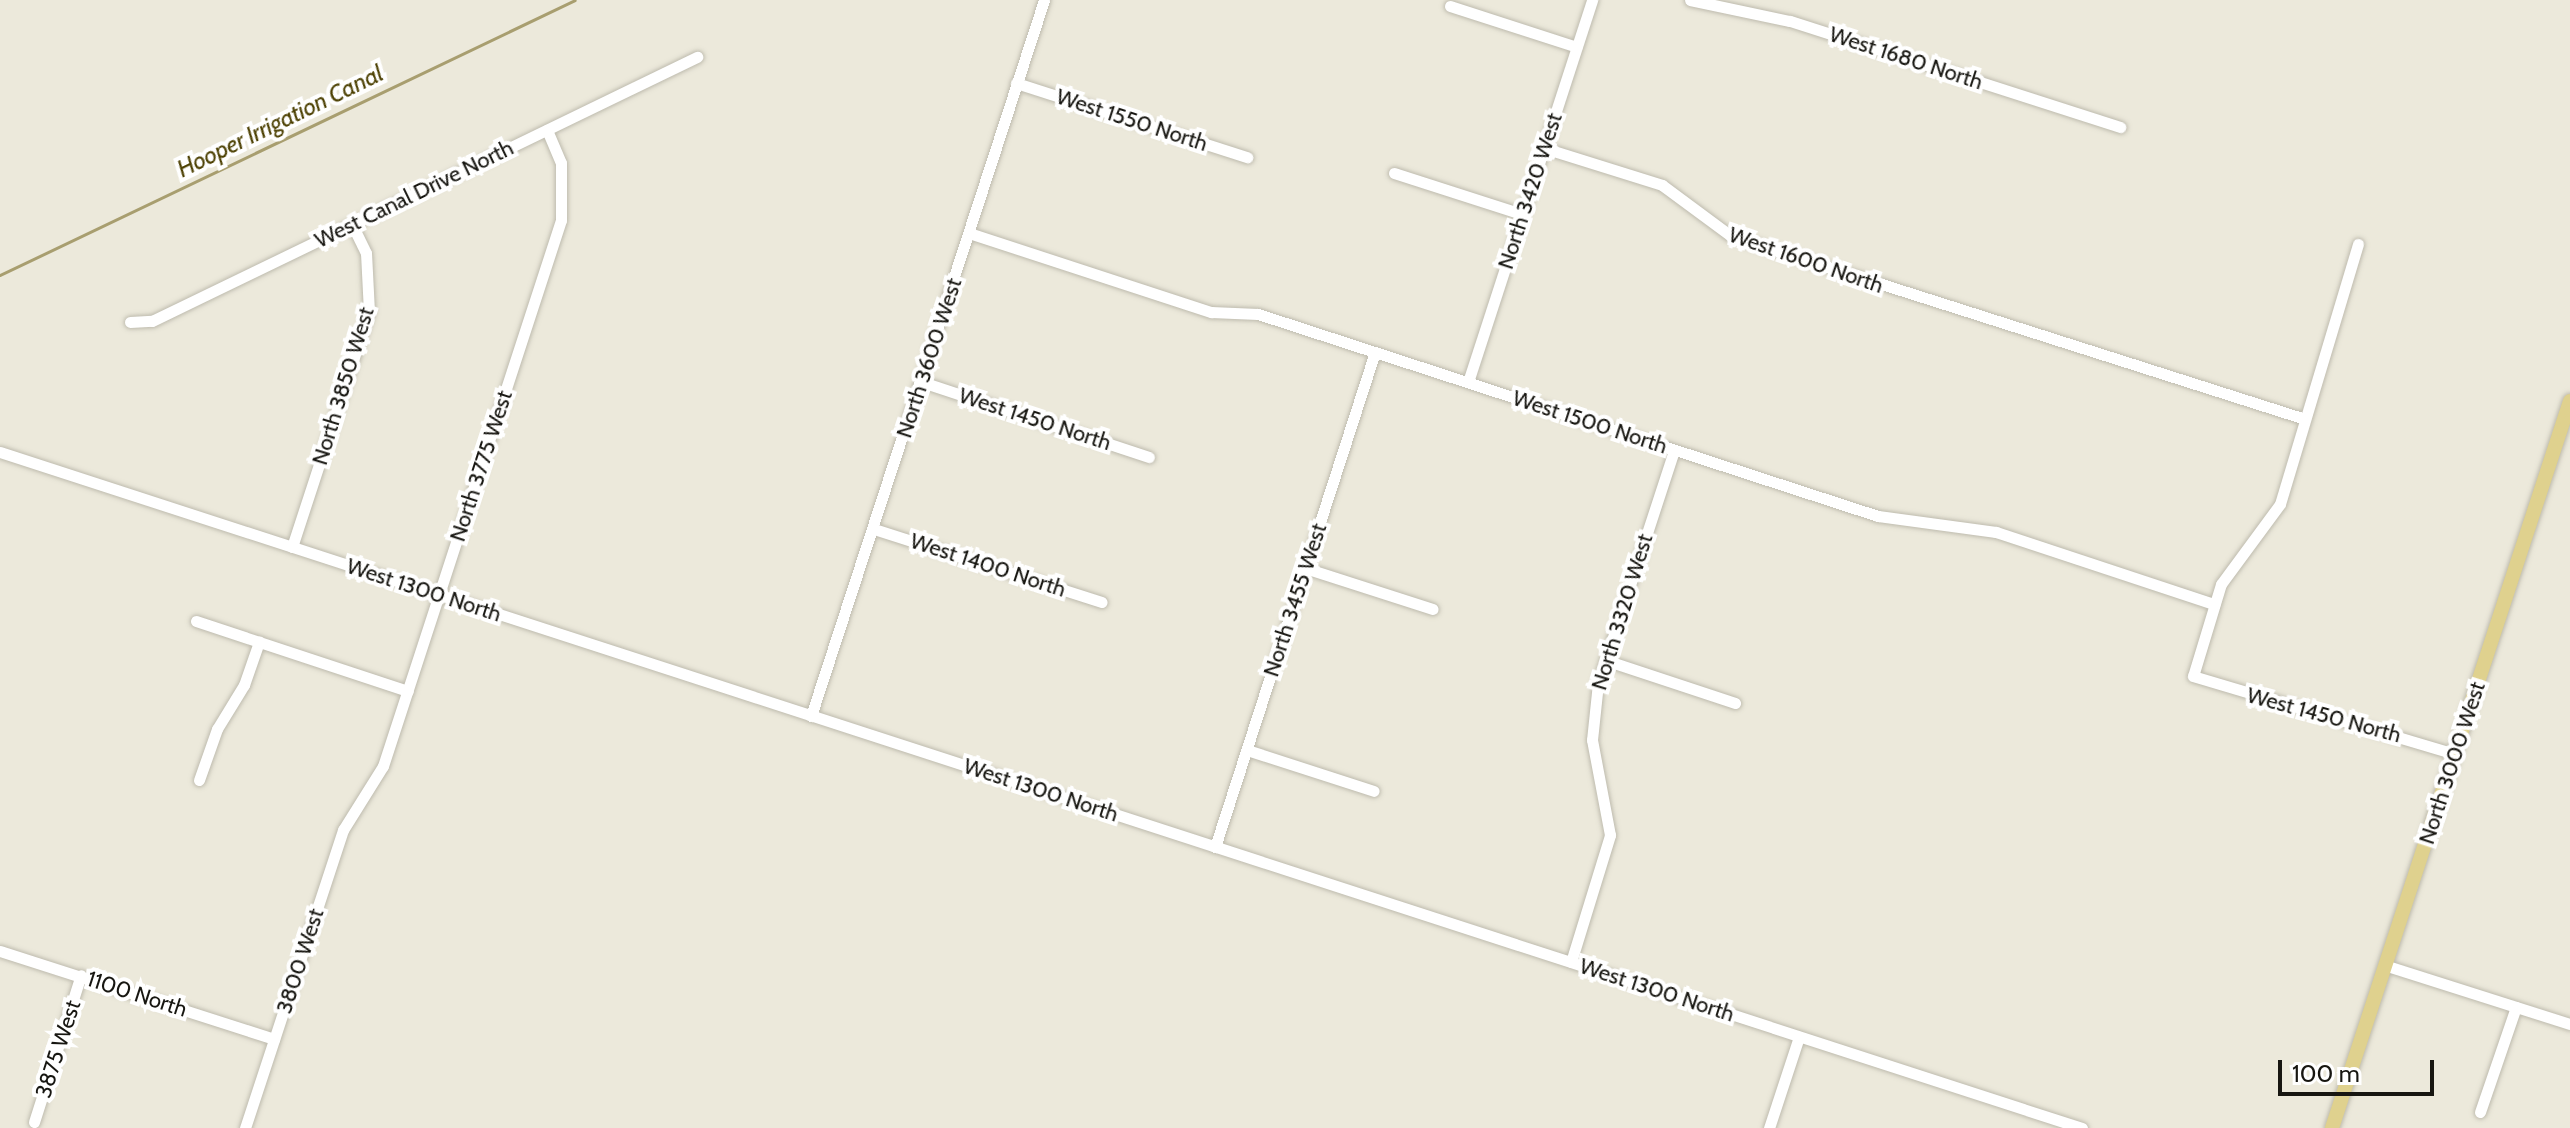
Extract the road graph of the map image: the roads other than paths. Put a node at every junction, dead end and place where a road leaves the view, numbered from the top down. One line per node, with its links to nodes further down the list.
1 (1044, 0): 7 (street, North 3600 West)
2 (1592, 0): 5 (street, North 3420 West)
3 (1690, 0): 8 (street, West 1680 North)
4 (1450, 6): 5 (street)
5 (1577, 47): 10 (street, North 3420 West)
6 (697, 57): 9 (street, West Canal Drive North)
7 (1016, 83): 11 (street, West 1550 North); 15 (street, North 3600 West)
8 (2120, 127)
9 (547, 130): 14 (street, West Canal Drive North); 29 (street, North 3775 West)
10 (1544, 148): 13 (street, North 3420 West); 22 (street, West 1600 North)
11 (1247, 157)
12 (1394, 173): 13 (street)
13 (1522, 214): 20 (street, North 3420 West)
14 (352, 224): 17 (street, West Canal Drive North); 27 (street, North 3850 West)
15 (969, 233): 18 (street, West 1500 North); 19 (street, North 3600 West)
16 (2358, 244): 22 (street)
17 (130, 322)
18 (1375, 352): 20 (street, West 1500 North); 28 (street, North 3455 West)
19 (922, 382): 25 (street, West 1450 North); 26 (street, North 3600 West)
20 (1468, 382): 23 (street, West 1500 North)
21 (2570, 401): 40 (main road, North 3000 West)
22 (2305, 419): 31 (street)
23 (1674, 450): 31 (street, West 1500 North); 35 (street, North 3320 West)
24 (0, 452): 27 (street, West 1300 North)
25 (1149, 457)
26 (874, 529): 30 (street, West 1400 North); 38 (street, North 3600 West)
27 (292, 547): 29 (street, West 1300 North)
28 (1305, 568): 32 (street); 39 (street, North 3455 West)
29 (439, 594): 36 (street, North 3775 West); 38 (street, West 1300 North)
30 (1102, 602)
31 (2214, 604): 40 (street, West 1450 North)
32 (1433, 609)
33 (196, 621): 34 (street)
34 (259, 642): 36 (street); 41 (street)
35 (1605, 660): 37 (street); 46 (street, North 3320 West)
36 (408, 691): 43 (street, North 3775 West)
37 (1735, 703)
38 (811, 716): 44 (street, West 1300 North)
39 (1247, 750): 42 (street); 44 (street, North 3455 West)
40 (2455, 754): 47 (main road, North 3000 West)
41 (199, 780)
42 (1374, 791)
43 (363, 797): 52 (street, 3800 West)
44 (1215, 847): 46 (street, West 1300 North)
45 (0, 951): 48 (street, 1100 North)
46 (1571, 962): 51 (street, West 1300 North)
47 (2387, 966): 49 (street); 55 (main road, North 3000 West)
48 (81, 975): 52 (street, 1100 North); 54 (street, 3875 West)
49 (2516, 1007): 50 (street); 53 (street)
50 (2570, 1024)
51 (1799, 1037): 57 (street); 58 (street, West 1300 North)
52 (274, 1039): 56 (street, 3800 West)
53 (2480, 1112)
54 (34, 1122)
55 (2333, 1127)
56 (245, 1128)
57 (1769, 1128)
58 (2082, 1128)

